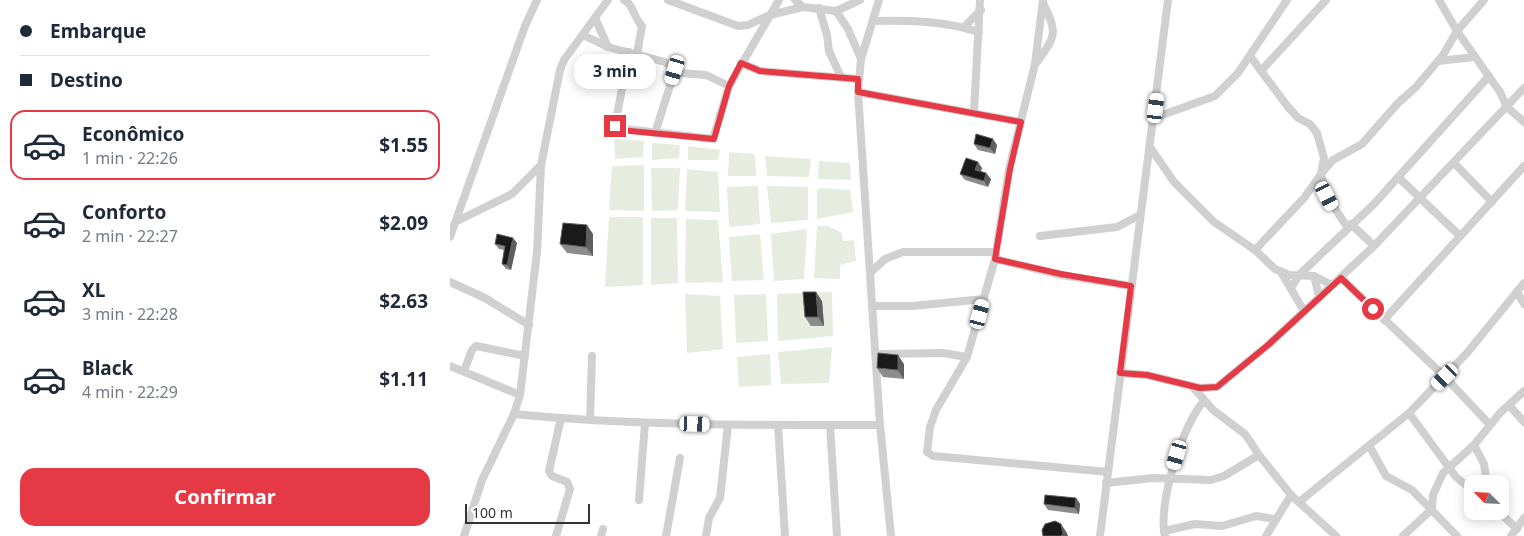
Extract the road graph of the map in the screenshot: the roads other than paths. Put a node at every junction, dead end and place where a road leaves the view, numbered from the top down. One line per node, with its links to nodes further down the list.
1 (537, 0): 63 (street)
2 (608, 0): 21 (street)
3 (624, 0): 31 (street)
4 (670, 0): 23 (street)
5 (779, 0): 20 (street)
6 (795, 0): 17 (street)
7 (860, 0): 19 (street)
8 (879, 0): 22 (street)
9 (980, 0): 18 (street)
10 (1168, 0): 48 (street)
11 (1287, 0): 32 (street)
12 (1326, 0): 39 (street)
13 (1439, 0): 26 (street)
14 (1484, 0): 26 (street)
15 (1042, 1): 37 (street); 37 (street)
16 (821, 6): 17 (street); 19 (street); 41 (street)
17 (803, 7): 20 (street)
18 (981, 10): 24 (street); 25 (street)
19 (836, 11): 34 (street)
20 (770, 15): 23 (street); 28 (street)
21 (595, 18): 27 (street); 29 (street)
22 (874, 21): 24 (street); 34 (street)
23 (748, 25): 28 (street)
24 (964, 27): 25 (street)
25 (979, 32): 47 (street)
26 (1457, 32): 33 (street); 35 (street)
27 (583, 35): 29 (street); 54 (street)
28 (757, 35): 36 (street)
29 (608, 47): 30 (street)
30 (629, 52): 31 (street); 51 (street)
31 (637, 54): 38 (street)
32 (1250, 56): 39 (street); 48 (street)
33 (1474, 57): 35 (street); 40 (street)
34 (861, 59): 42 (street)
35 (1438, 61): 57 (street)
36 (741, 63): 41 (street); 43 (street)
37 (1036, 64): 49 (street)
38 (675, 70): 43 (street); 51 (street)
39 (1261, 71): 57 (street)
40 (1490, 76): 46 (street); 59 (street)
41 (841, 77): 42 (street)
42 (858, 79): 45 (street)
43 (729, 86): 51 (street)
44 (1524, 88): 46 (street)
45 (858, 92): 47 (street); 71 (street)
46 (1507, 107): 50 (street); 53 (street)
47 (974, 112): 49 (street)
48 (1154, 118): 52 (street)
49 (1021, 122): 70 (street)
50 (1524, 122)
51 (655, 133)
52 (1150, 148): 56 (street); 58 (street)
53 (1454, 163): 60 (street); 61 (street)
54 (541, 164): 63 (street); 88 (street)
55 (1524, 166): 61 (street)
56 (1162, 168): 58 (street); 69 (street)
57 (1321, 174): 64 (street); 69 (street)
58 (1146, 175): 62 (street)
59 (1398, 177): 60 (street); 64 (street)
60 (1420, 198): 66 (street); 68 (street)
61 (1492, 202): 66 (street)
62 (1140, 215): 65 (street); 79 (street)
63 (457, 221): 67 (street)
64 (1349, 226): 68 (street); 73 (street)
65 (1040, 236)
66 (1460, 236): 87 (street)
67 (450, 237)
68 (1374, 246): 75 (street)
69 (1255, 250): 72 (street)
70 (996, 256): 71 (street); 79 (street); 83 (street)
71 (871, 272): 85 (street)
72 (1281, 272): 73 (street); 80 (street)
73 (1299, 275): 74 (street); 80 (street)
74 (1314, 276): 78 (street); 82 (street)
75 (1341, 278): 78 (street); 87 (street)
76 (450, 282): 88 (street)
77 (1524, 283): 81 (street)
78 (1332, 285): 82 (street)
79 (1131, 286): 95 (street)
80 (1291, 288): 86 (street)
81 (1517, 292): 84 (street); 96 (street)
82 (1319, 296): 86 (street)
83 (984, 298): 85 (street); 92 (street)
84 (1524, 304)
85 (872, 306): 89 (street)
86 (1304, 311): 97 (street)
87 (1384, 320): 96 (street)
88 (529, 324): 90 (street)
89 (875, 355): 92 (street); 111 (street)
90 (525, 356): 94 (street); 99 (street)
91 (592, 356): 105 (street)
92 (967, 357): 118 (street)
93 (450, 366): 94 (street)
94 (464, 371): 99 (street)
95 (1120, 373): 97 (street); 118 (street)
96 (1445, 377): 103 (street); 112 (street)
97 (1192, 386): 100 (street)
98 (1524, 391): 101 (street)
99 (520, 394): 102 (street)
100 (1204, 401): 115 (street); 120 (street)
101 (1509, 405): 106 (street); 112 (street)
102 (514, 414): 104 (street); 132 (street)
103 (1409, 414): 114 (street); 117 (street)
104 (561, 418): 105 (street); 133 (street)
105 (590, 420): 107 (street)
106 (1524, 422)
107 (645, 423): 108 (street); 124 (street)
108 (728, 425): 109 (street); 135 (street)
109 (778, 425): 110 (street); 136 (street)
110 (830, 425): 111 (street); 137 (street)
111 (880, 425): 138 (street)
112 (1490, 426): 113 (street)
113 (1474, 444): 117 (street); 119 (street)
114 (1370, 447): 125 (street); 126 (street)
115 (1259, 456): 120 (street); 123 (street)
116 (680, 458): 134 (street)
117 (1449, 467): 122 (street); 126 (street)
118 (1108, 472): 121 (street)
119 (1486, 475)
120 (1170, 479): 121 (street); 131 (street)
121 (1106, 482): 139 (street)
122 (1464, 484)
123 (1291, 495): 125 (street); 128 (street)
124 (639, 500)
125 (1299, 502): 141 (street)
126 (1432, 509): 142 (street); 143 (street)
127 (1524, 518): 130 (street)
128 (1275, 519): 131 (street); 140 (street)
129 (1508, 520): 130 (street)
130 (1517, 529): 144 (street)
131 (1164, 533)
132 (464, 536)
133 (556, 536)
134 (666, 536)
135 (706, 536)
136 (785, 536)
137 (837, 536)
138 (891, 536)
139 (1100, 536)
140 (1266, 536)
141 (1336, 536)
142 (1403, 536)
143 (1457, 536)
144 (1511, 536)

